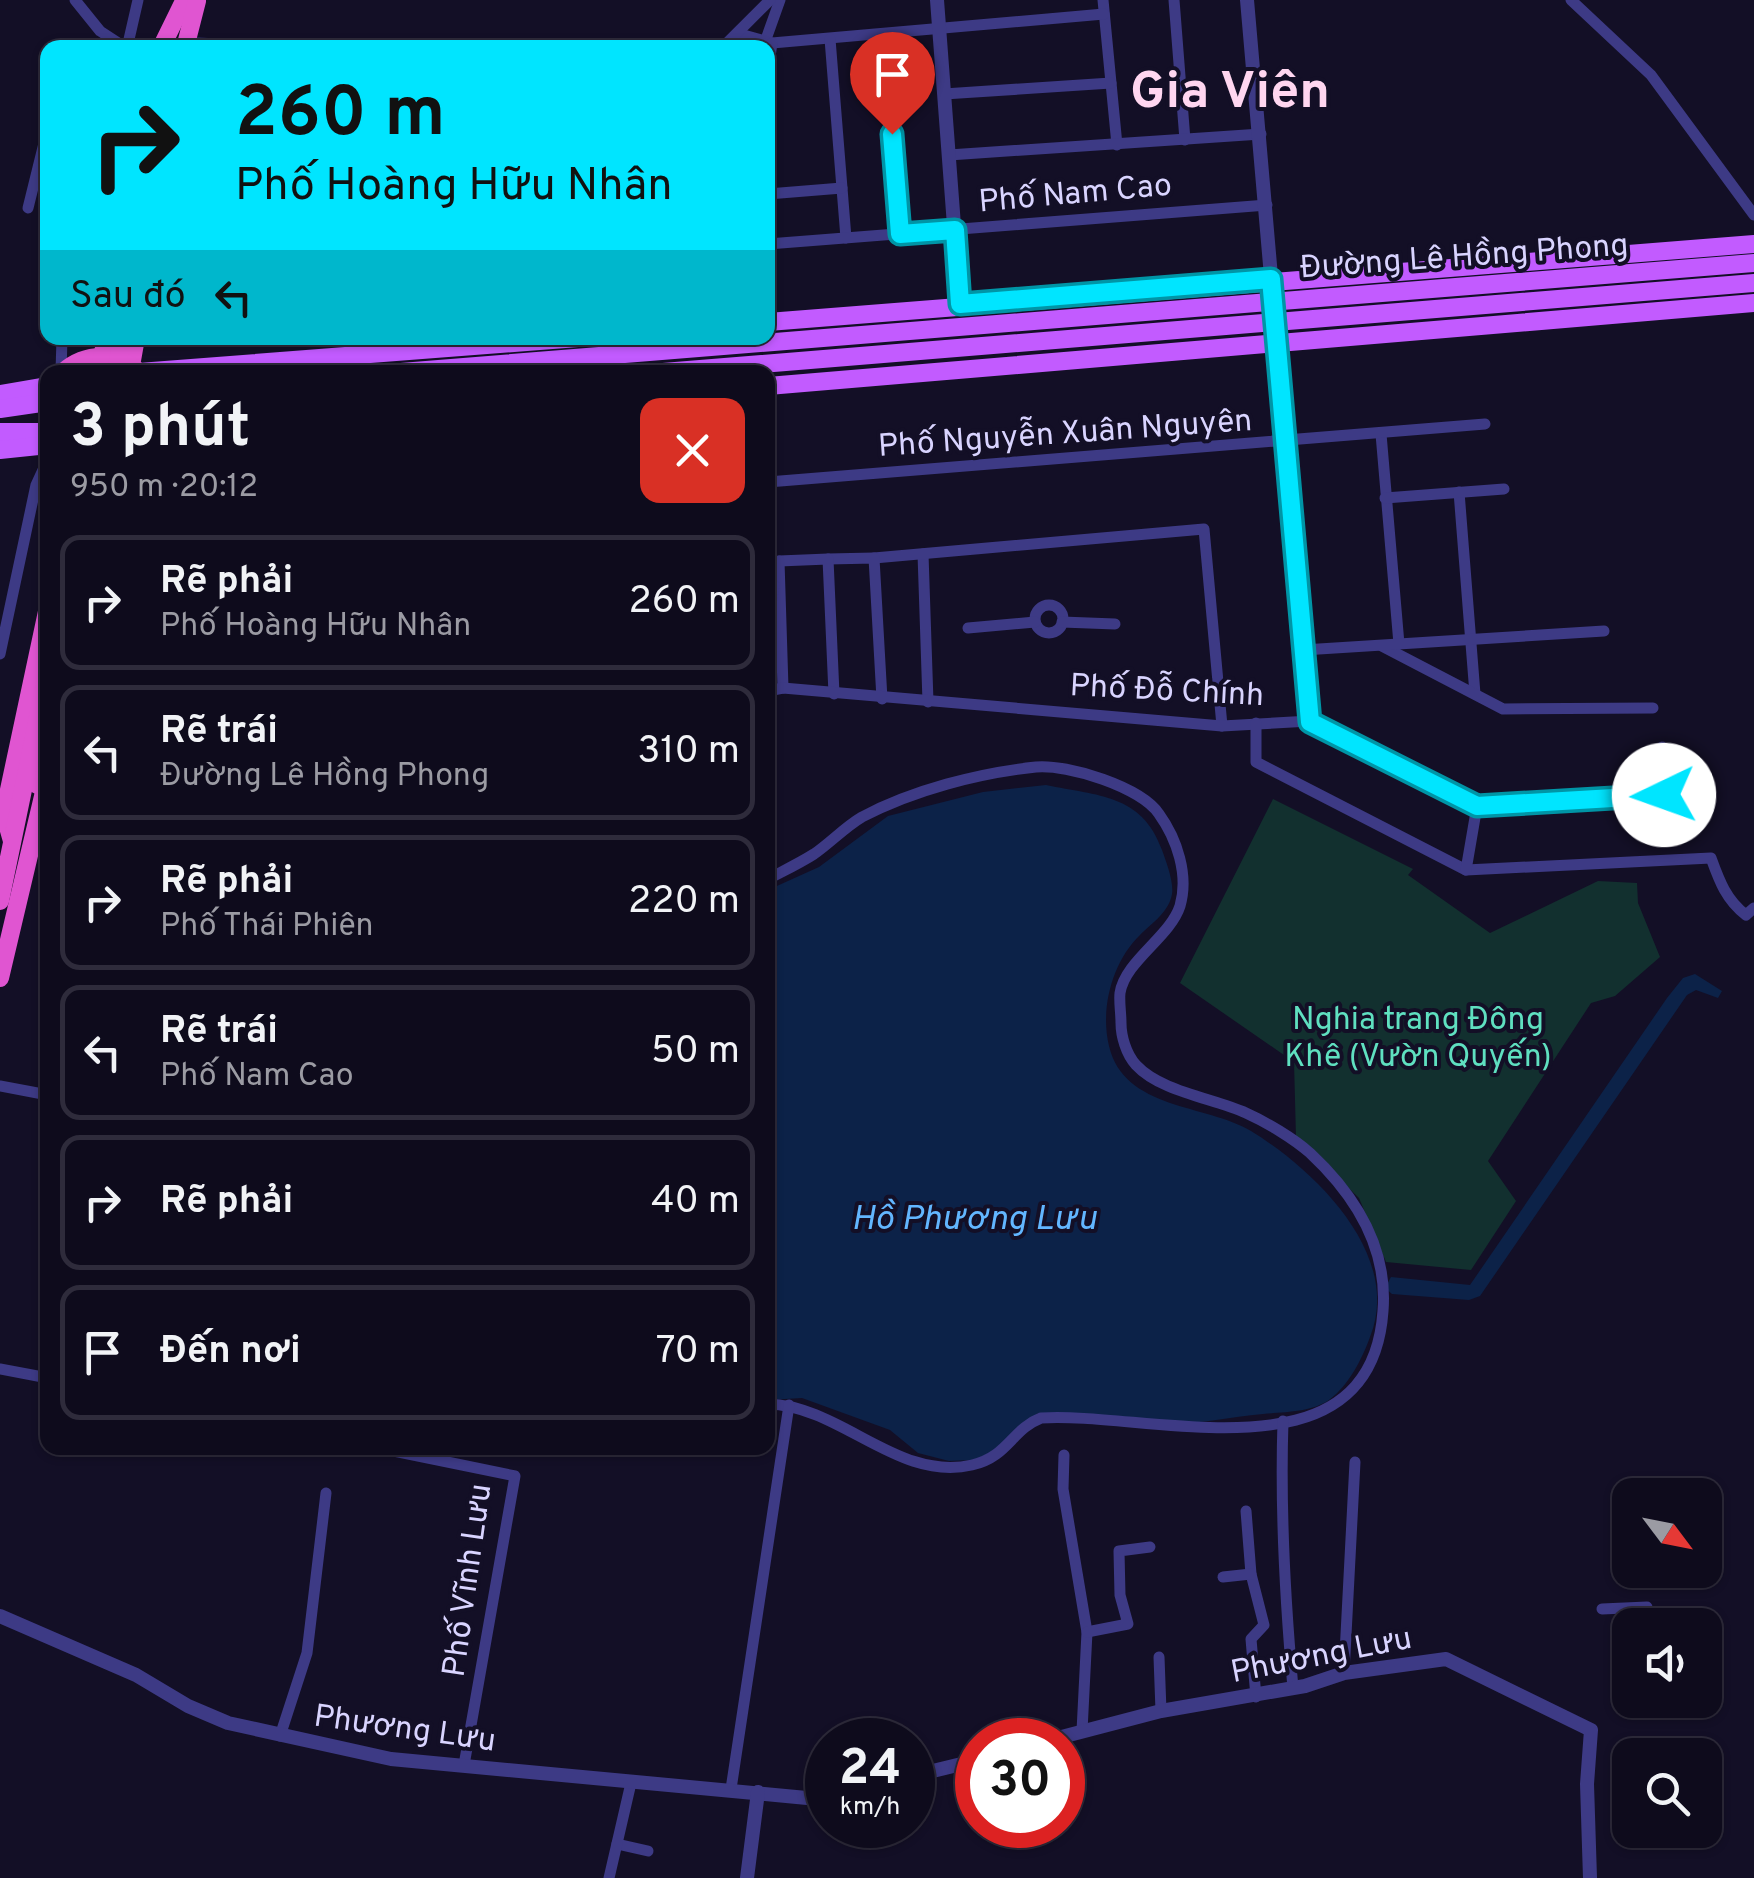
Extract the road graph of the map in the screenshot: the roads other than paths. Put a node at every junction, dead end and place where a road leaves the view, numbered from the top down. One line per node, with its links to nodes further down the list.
1 (75, 0): 13 (street)
2 (138, 0): 19 (street)
3 (770, 0): 14 (street)
4 (780, 0): 25 (street)
5 (937, 0): 12 (street)
6 (1103, 0): 11 (street)
7 (1174, 0): 30 (street)
8 (1247, 0): 29 (street)
9 (1571, 0): 38 (street)
10 (190, 1): 20 (highway); 21 (highway); 22 (highway)
11 (1104, 14): 12 (street); 27 (street)
12 (940, 28): 15 (street); 28 (street)
13 (100, 31): 17 (street); 18 (street)
14 (740, 34): 23 (street); 24 (street)
15 (883, 34): 16 (street); 40 (street)
16 (830, 39): 26 (street); 34 (street)
17 (99, 40)
18 (114, 40)
19 (128, 40)
20 (166, 40)
21 (175, 40)
22 (192, 40)
23 (732, 40)
24 (754, 40)
25 (765, 40)
26 (775, 43)
27 (1111, 83): 28 (street); 31 (street)
28 (944, 94): 32 (street)
29 (1261, 134): 30 (street); 36 (street)
30 (1184, 140): 31 (street)
31 (1116, 145): 32 (street)
32 (949, 155): 39 (street)
33 (40, 159): 37 (street)
34 (842, 188): 35 (street); 41 (street)
35 (775, 193)
36 (1267, 205): 39 (street, Phố Nam Cao); 45 (street)
37 (28, 208)
38 (1754, 215)
39 (955, 230): 40 (street, Phố Nam Cao); 49 (street)
40 (900, 234): 41 (street, Phố Nam Cao)
41 (846, 238): 42 (street, Phố Nam Cao)
42 (775, 243)
43 (1754, 244): 45 (main road, Đường Lê Hồng Phong)
44 (1754, 263): 47 (main road, Đường Lê Hồng Phong)
45 (1271, 279): 47 (street); 49 (main road, Đường Lê Hồng Phong)
46 (1754, 283): 50 (main road, Đường Lê Hồng Phong)
47 (1273, 300): 50 (street); 52 (main road, Đường Lê Hồng Phong)
48 (1754, 303): 53 (main road)
49 (960, 304): 51 (main road, Đường Lê Hồng Phong)
50 (1276, 320): 53 (street); 60 (main road, Đường Lê Hồng Phong)
51 (775, 321)
52 (775, 339)
53 (1278, 341): 61 (main road); 70 (street)
54 (516, 345): 58 (main road)
55 (696, 345): 59 (main road, Đường Lê Hồng Phong)
56 (78, 365): 57 (highway)
57 (120, 365)
58 (337, 365)
59 (478, 365)
60 (770, 365)
61 (775, 385)
62 (40, 387): 63 (main road)
63 (0, 394)
64 (40, 403): 65 (main road)
65 (0, 409)
66 (1485, 424): 69 (street, Phố Nguyễn Xuân Nguyên)
67 (0, 432): 68 (main road)
68 (40, 432)
69 (1381, 434): 70 (street, Phố Nguyễn Xuân Nguyên); 77 (street)
70 (1284, 443): 74 (street, Phố Nguyễn Xuân Nguyên); 92 (street)
71 (40, 446): 72 (main road)
72 (0, 450)
73 (40, 476): 93 (street)
74 (775, 481)
75 (1504, 489): 76 (street)
76 (1459, 492): 77 (street); 88 (street)
77 (1385, 498): 90 (street)
78 (923, 554): 80 (street); 99 (street); 104 (street)
79 (828, 558): 80 (street); 81 (street); 96 (street)
80 (874, 558): 98 (street)
81 (779, 561): 82 (street); 94 (street)
82 (775, 583)
83 (1035, 622): 84 (street); 84 (street); 86 (street)
84 (1062, 622): 85 (street)
85 (1114, 624)
86 (968, 628)
87 (1604, 631): 88 (street)
88 (1471, 642): 90 (street); 97 (street)
89 (40, 643): 109 (highway)
90 (1398, 644): 91 (street)
91 (1382, 646): 92 (street); 97 (street)
92 (1303, 650): 102 (street)
93 (0, 654)
94 (783, 688): 95 (street, Phố Đỗ Chính); 96 (street, Phố Đỗ Chính)
95 (775, 689)
96 (834, 694): 98 (street, Phố Đỗ Chính)
97 (1474, 694): 100 (street)
98 (882, 699): 99 (street, Phố Đỗ Chính)
99 (928, 702): 104 (street, Phố Đỗ Chính)
100 (1653, 708)
101 (40, 717): 110 (highway)
102 (1310, 722): 103 (street, Phố Đỗ Chính); 108 (street, Phố Đỗ Chính)
103 (1256, 724): 104 (street, Phố Đỗ Chính); 111 (street)
104 (1222, 726)
105 (1662, 747): 108 (street)
106 (40, 766): 110 (highway)
107 (40, 794): 110 (highway)
108 (1477, 806): 111 (street)
109 (1, 816): 110 (highway)
110 (20, 840): 113 (highway); 115 (highway)
111 (1466, 870): 114 (street)
112 (775, 874): 122 (street)
113 (0, 901)
114 (1751, 914)
115 (0, 978)
116 (0, 1086): 117 (street)
117 (40, 1093)
118 (0, 1368): 119 (street)
119 (40, 1376)
120 (775, 1404): 121 (street)
121 (789, 1405): 122 (street); 145 (street)
122 (1283, 1421): 137 (street)
123 (1064, 1454): 134 (street)
124 (414, 1455): 143 (street, Phố Vĩnh Lưu)
125 (1355, 1462): 136 (street)
126 (326, 1493): 142 (street)
127 (1246, 1512): 129 (street)
128 (1150, 1548): 134 (street)
129 (1251, 1574): 130 (street); 138 (street)
130 (1223, 1577)
131 (1648, 1607): 132 (street)
132 (1602, 1608)
133 (0, 1616): 142 (street, Phương Lưu)
134 (1087, 1632): 140 (street)
135 (1159, 1657): 139 (street)
136 (1344, 1672): 137 (street, Phương Lưu); 152 (street, Phương Lưu)
137 (1292, 1688): 138 (street, Phương Lưu)
138 (1256, 1697): 139 (street, Phương Lưu)
139 (1161, 1711): 141 (street, Phương Lưu)
140 (1083, 1718)
141 (1085, 1730)
142 (280, 1736): 143 (street, Phương Lưu)
143 (464, 1765): 144 (street, Phương Lưu)
144 (631, 1783): 145 (street, Phương Lưu); 148 (street)
145 (731, 1789): 146 (street, Phương Lưu)
146 (758, 1792): 147 (street, Phương Lưu); 151 (street)
147 (805, 1797)
148 (617, 1844): 149 (street); 150 (street)
149 (648, 1851)
150 (609, 1878)
151 (747, 1878)
152 (1590, 1878)

